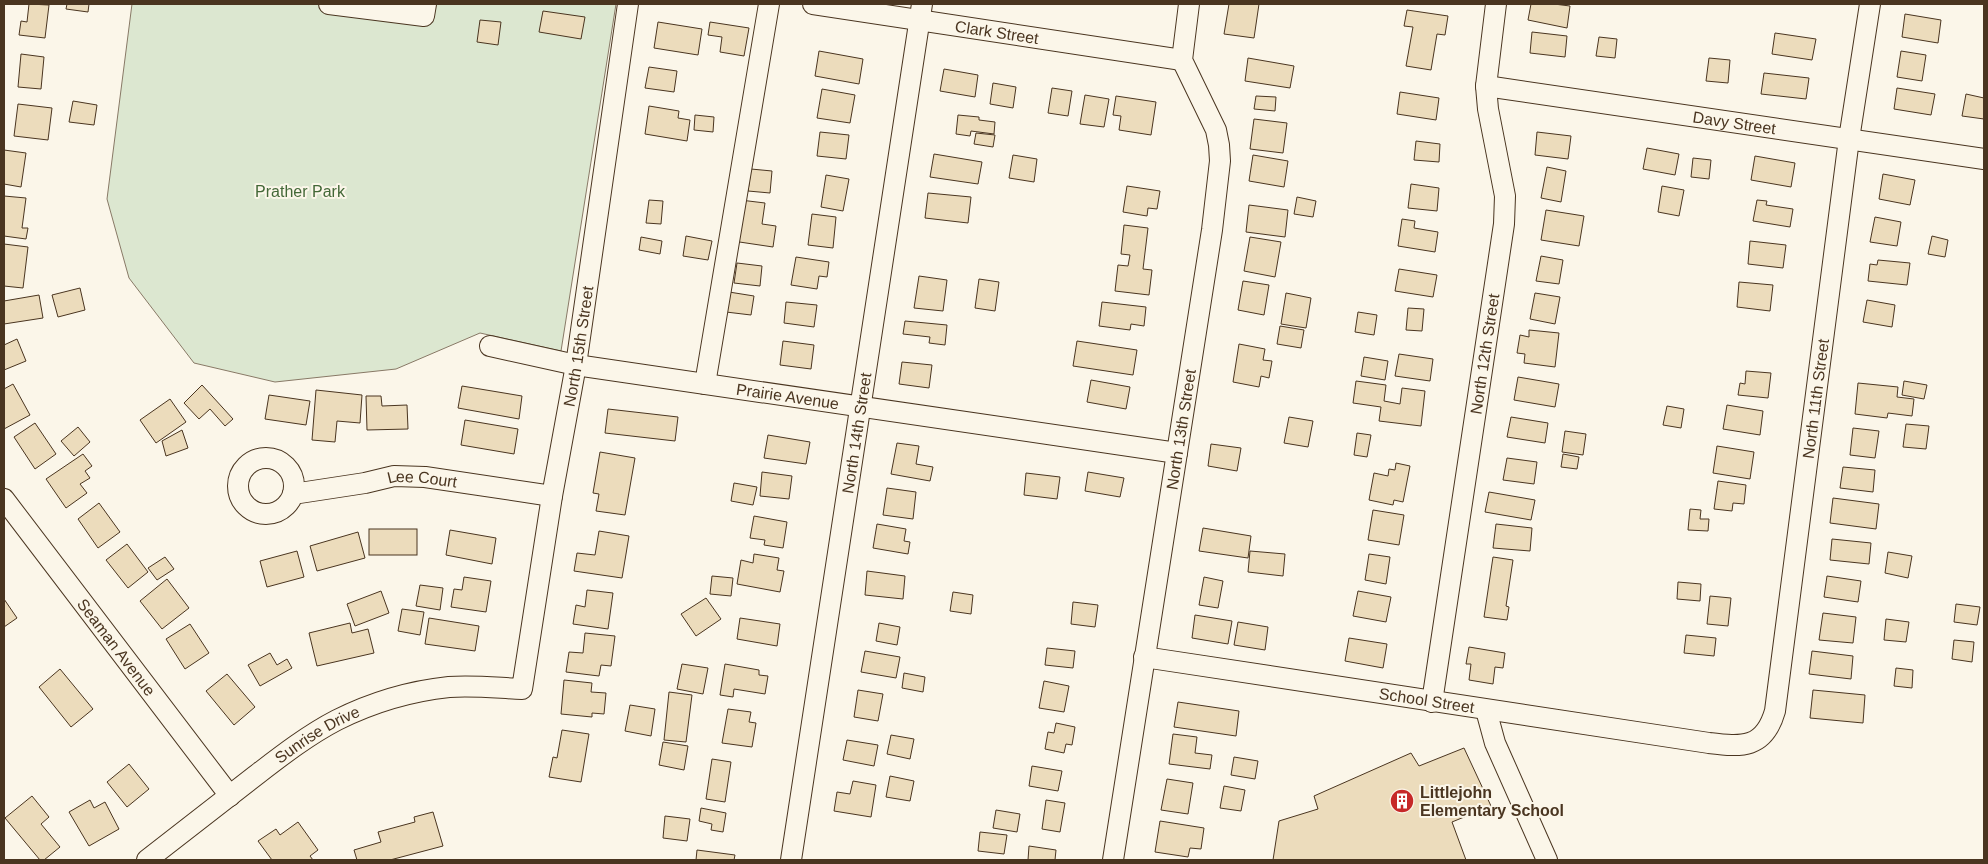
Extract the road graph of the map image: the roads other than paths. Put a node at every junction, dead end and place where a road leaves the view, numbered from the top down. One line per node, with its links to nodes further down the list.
1 (329, 4): 2 (street)
2 (426, 4)
3 (628, 4): 15 (street, North 15th Street)
4 (770, 4): 16 (street)
5 (813, 4): 9 (street, Clark Street)
6 (1189, 4): 10 (street)
7 (1496, 4): 11 (street, North 12th Street)
8 (1870, 4): 12 (street, North 11th Street)
9 (921, 12): 10 (street, Clark Street); 17 (street, North 14th Street)
10 (1182, 60): 18 (street, North 13th Street)
11 (1486, 86): 12 (street, Davy Street); 24 (street, North 12th Street)
12 (1849, 139): 13 (street, Davy Street); 26 (street, North 11th Street)
13 (1984, 159)
14 (490, 346): 15 (street, Prairie Avenue)
15 (576, 364): 16 (street, Prairie Avenue); 20 (street, North 15th Street)
16 (705, 384): 17 (street, Prairie Avenue)
17 (861, 407): 18 (street, Prairie Avenue); 29 (street, North 14th Street)
18 (1177, 453): 22 (street, North 13th Street)
19 (293, 494): 20 (street, Lee Court)
20 (552, 496): 23 (street, North 15th Street)
21 (4, 499): 27 (street, Seaman Avenue)
22 (1144, 657): 24 (street, School Street); 30 (street, North 13th Street)
23 (522, 689): 27 (street, Sunrise Drive)
24 (1432, 702): 25 (street, School Street)
25 (1486, 710): 26 (street, School Street); 31 (street)
26 (1709, 743)
27 (230, 796): 28 (street, Sunrise Drive)
28 (147, 860)
29 (791, 860)
30 (1113, 860)
31 (1547, 860)

